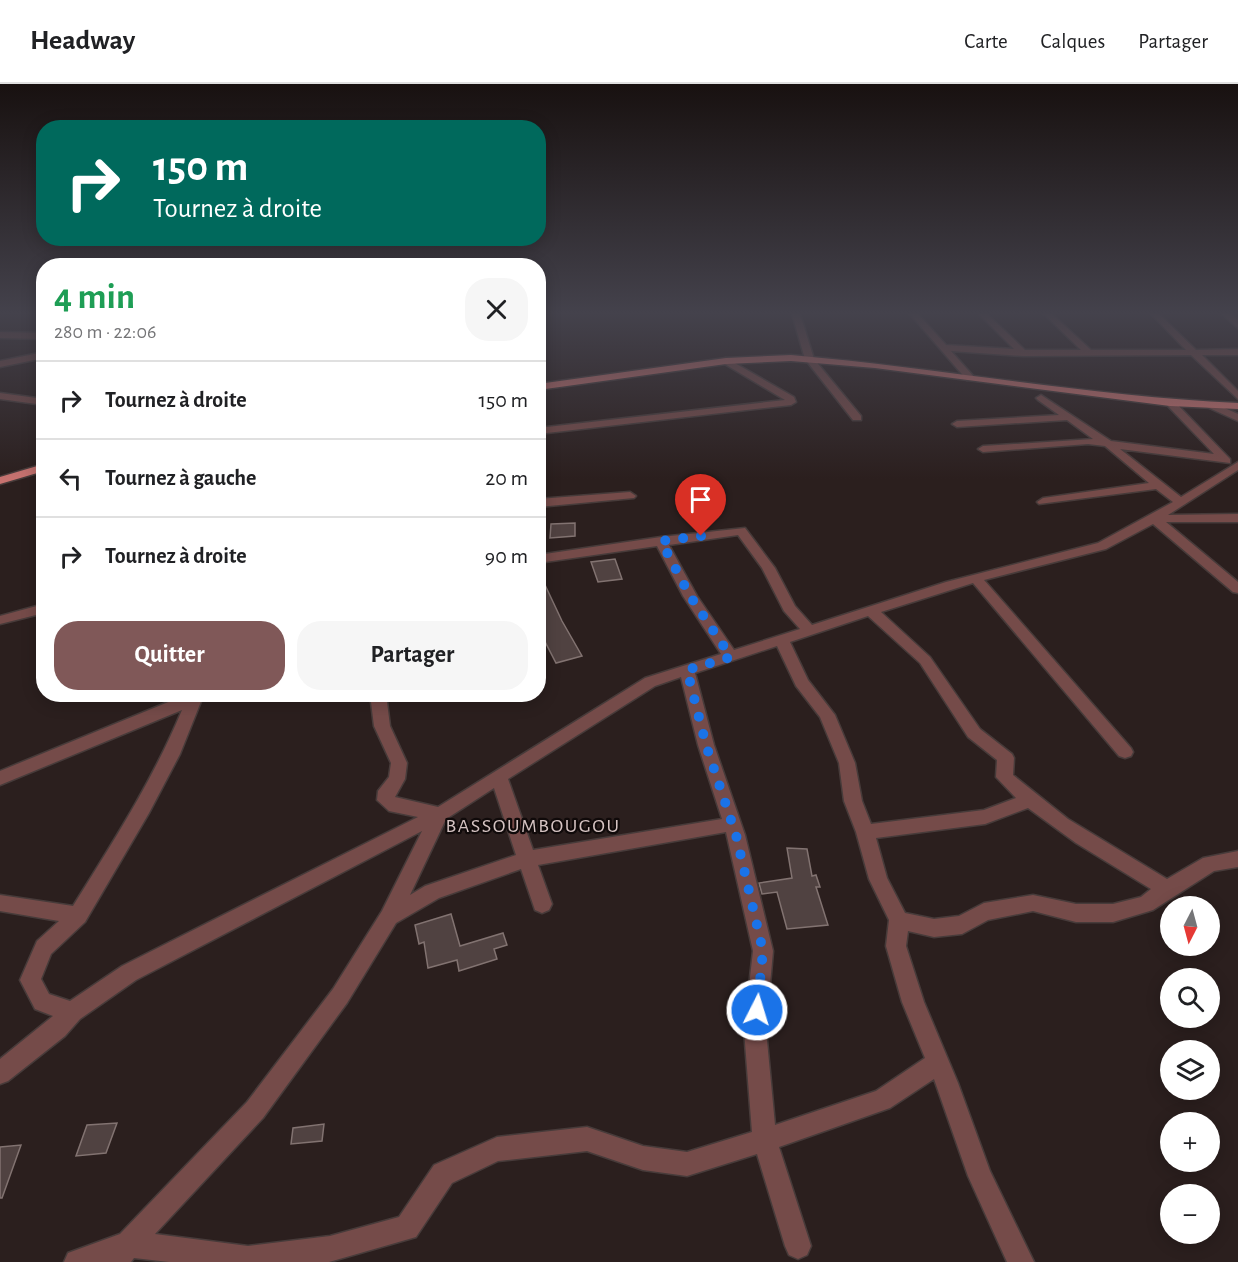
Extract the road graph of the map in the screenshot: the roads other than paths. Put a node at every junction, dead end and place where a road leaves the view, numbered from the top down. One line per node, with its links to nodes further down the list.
1 (668, 369): 8 (main road)
2 (740, 369): 20 (street)
3 (818, 369): 17 (street)
4 (894, 369): 7 (main road)
5 (963, 369): 7 (street)
6 (1212, 369): 10 (street)
7 (970, 378): 13 (main road)
8 (546, 386)
9 (0, 396): 12 (street)
10 (1238, 396)
11 (1041, 398): 16 (street)
12 (36, 401)
13 (1170, 403): 14 (main road); 23 (street)
14 (1211, 405): 15 (main road); 18 (street)
15 (1238, 406)
16 (1068, 417): 19 (street); 21 (street)
17 (857, 418)
18 (1238, 418)
19 (957, 424)
20 (546, 430)
21 (1107, 443): 22 (street); 23 (street); 26 (street)
22 (983, 448)
23 (1231, 464): 30 (street)
24 (36, 470): 25 (main road)
25 (0, 481)
26 (1158, 485): 29 (street); 30 (street)
27 (630, 496): 28 (street)
28 (546, 502)
29 (1043, 502)
30 (1180, 502): 32 (street)
31 (1238, 518): 32 (street)
32 (1154, 519): 35 (street); 36 (street)
33 (661, 541): 34 (street); 40 (street); 42 (street)
34 (546, 558)
35 (976, 579): 38 (street); 47 (street)
36 (1238, 589)
37 (36, 610): 39 (street)
38 (871, 611): 40 (street); 50 (street)
39 (0, 620)
40 (810, 631): 41 (street)
41 (782, 641): 42 (street); 53 (street)
42 (731, 657): 43 (street)
43 (687, 670): 48 (street); 52 (street)
44 (182, 702): 49 (street)
45 (193, 702): 59 (street)
46 (379, 702): 51 (street)
47 (1125, 752)
48 (499, 777): 51 (street); 54 (street)
49 (0, 778)
50 (1029, 800): 53 (street); 56 (street)
51 (440, 814): 60 (street); 62 (street)
52 (733, 824): 54 (street); 65 (street)
53 (866, 832): 61 (street)
54 (527, 859): 58 (street); 60 (street)
55 (1238, 859): 56 (street)
56 (1167, 889): 61 (street)
57 (0, 903): 59 (street)
58 (542, 904)
59 (78, 916): 62 (street)
60 (389, 917): 67 (street)
61 (899, 920): 63 (street)
62 (72, 1012): 64 (street)
63 (938, 1063): 65 (street); 69 (street)
64 (0, 1073)
65 (765, 1140): 66 (street); 67 (street)
66 (798, 1246)
67 (122, 1253): 68 (street)
68 (77, 1262)
69 (1021, 1262)

